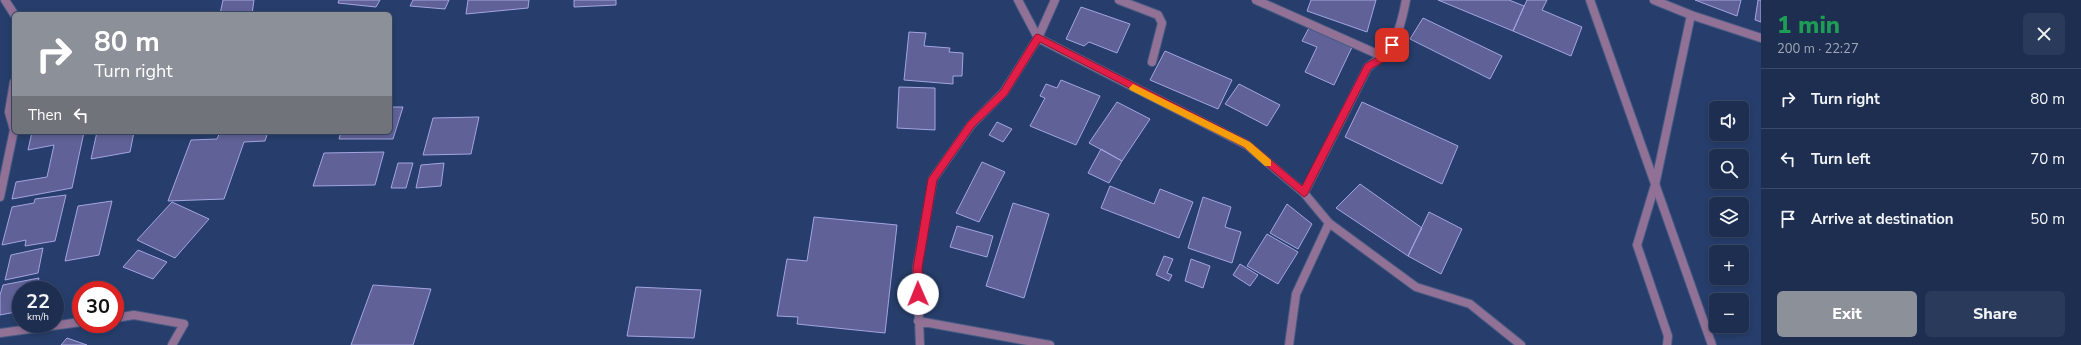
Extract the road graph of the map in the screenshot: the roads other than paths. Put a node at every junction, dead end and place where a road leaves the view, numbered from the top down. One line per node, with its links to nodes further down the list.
1 (5, 0): 9 (street)
2 (1018, 0): 11 (street)
3 (1055, 0): 11 (street)
4 (1119, 0): 14 (street)
5 (1256, 0): 13 (street)
6 (1406, 0): 13 (street)
7 (1590, 0): 18 (street)
8 (1654, 0): 10 (street)
9 (13, 12)
10 (1692, 15): 12 (street); 18 (street)
11 (1038, 38): 19 (street); 23 (street)
12 (1761, 38)
13 (1384, 57): 19 (street)
14 (1152, 62)
15 (12, 94): 16 (street)
16 (12, 123)
17 (13, 134): 20 (street)
18 (1655, 185): 31 (street); 32 (street)
19 (1304, 193): 21 (street)
20 (0, 197)
21 (1329, 223): 29 (street); 30 (street)
22 (124, 317): 26 (street)
23 (918, 321): 27 (street); 28 (street)
24 (72, 323): 25 (street)
25 (0, 333)
26 (172, 345)
27 (920, 345)
28 (1050, 345)
29 (1289, 345)
30 (1521, 345)
31 (1667, 345)
32 (1712, 345)

